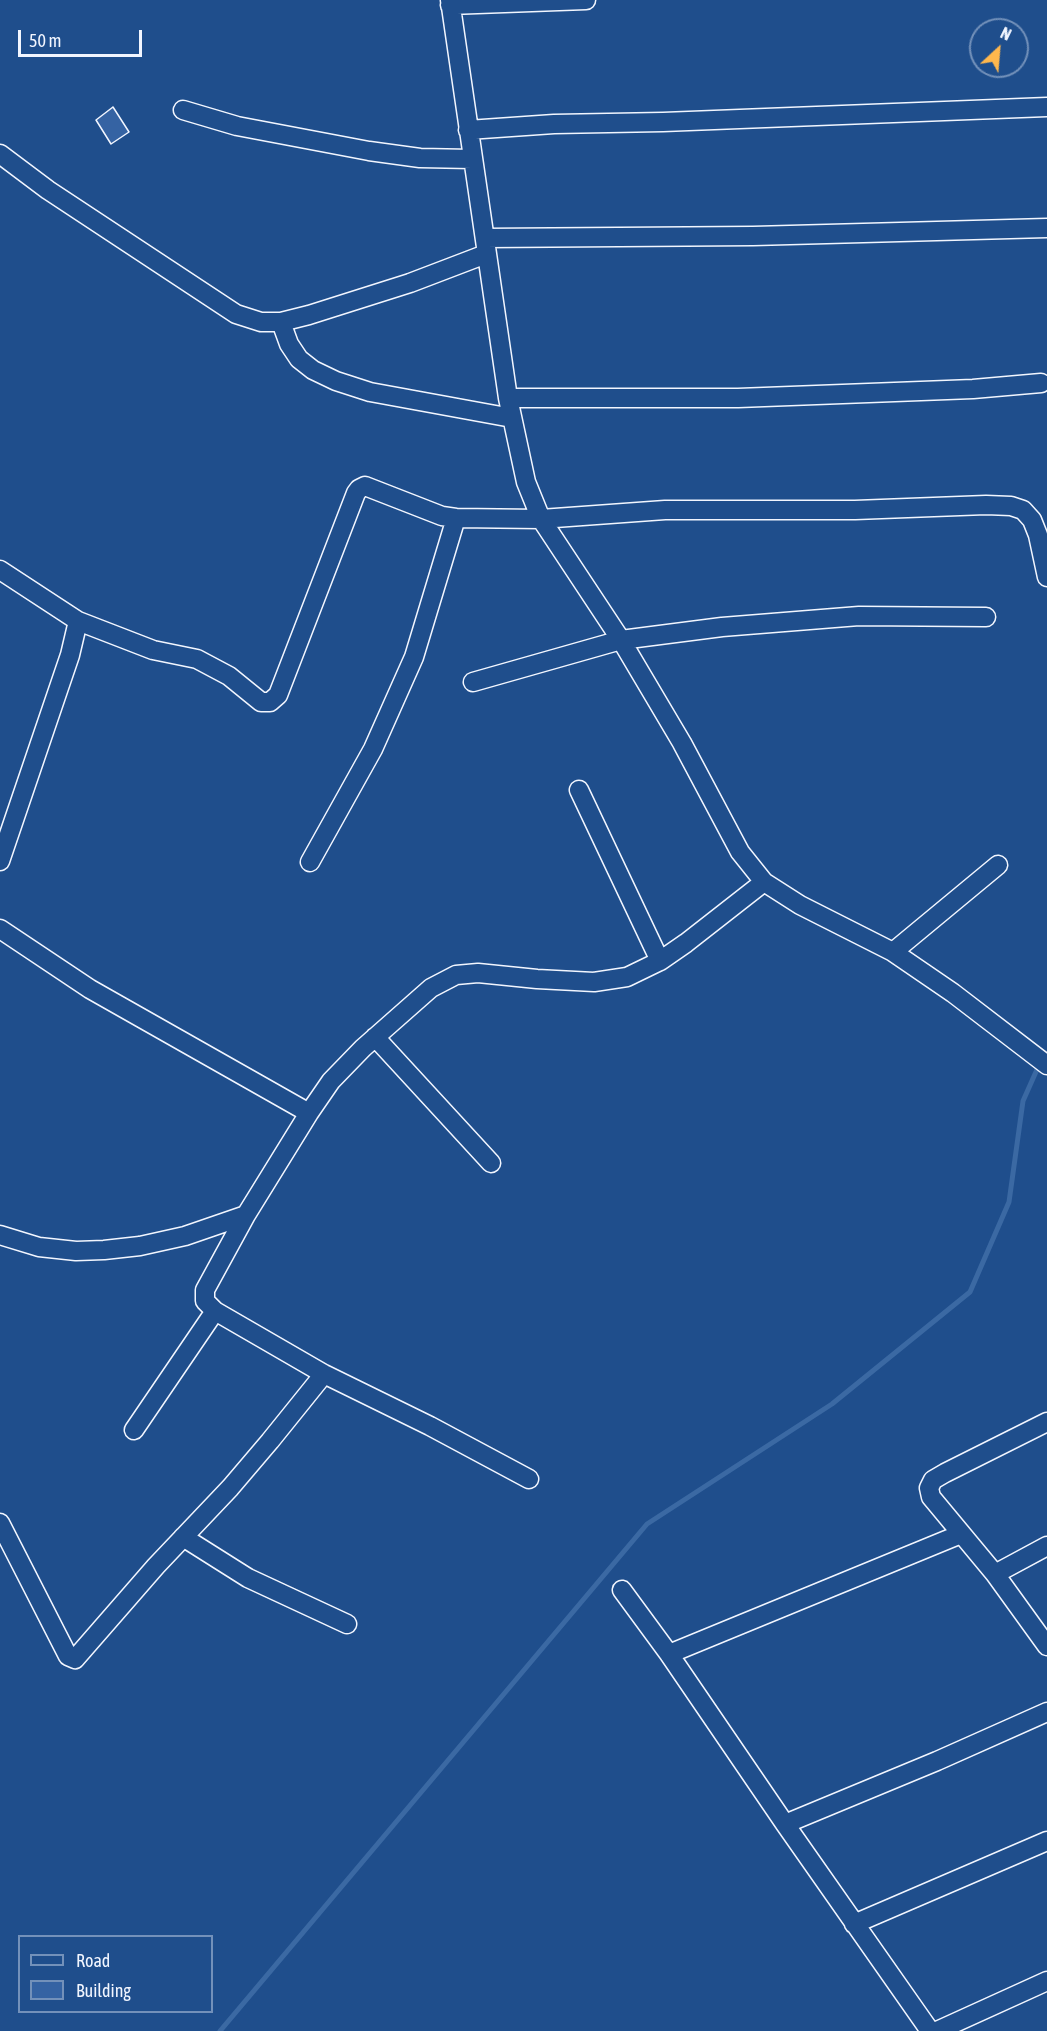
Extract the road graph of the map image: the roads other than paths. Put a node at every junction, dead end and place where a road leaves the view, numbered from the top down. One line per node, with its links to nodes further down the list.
1 (586, 0): 2 (street)
2 (450, 3): 5 (street)
3 (1047, 107): 5 (street)
4 (183, 110): 7 (street)
5 (468, 130): 7 (street)
6 (0, 154): 10 (street)
7 (472, 159): 9 (street)
8 (1047, 228): 9 (street)
9 (486, 246): 10 (street); 12 (street)
10 (281, 322): 13 (street)
11 (1041, 384): 12 (street)
12 (508, 398): 13 (street)
13 (512, 418): 15 (street)
14 (456, 518): 15 (street); 19 (street); 24 (street)
15 (541, 519): 17 (street); 20 (street)
16 (0, 570): 19 (street)
17 (1047, 577)
18 (986, 617): 20 (street)
19 (78, 621): 23 (street)
20 (621, 640): 21 (street); 26 (street)
21 (473, 682)
22 (579, 789): 29 (street)
23 (1, 853)
24 (310, 862)
25 (998, 865): 28 (street)
26 (764, 882): 28 (street); 29 (street)
27 (0, 929): 32 (street)
28 (893, 952): 31 (street)
29 (660, 961): 30 (street)
30 (375, 1037): 32 (street); 33 (street)
31 (1047, 1065)
32 (309, 1113): 34 (street)
33 (491, 1163)
34 (246, 1215): 35 (street); 36 (street)
35 (0, 1235)
36 (214, 1311): 37 (street); 39 (street)
37 (324, 1374): 40 (street); 43 (street)
38 (1047, 1422): 42 (street)
39 (134, 1430)
40 (529, 1479)
41 (0, 1523): 43 (street)
42 (961, 1534): 45 (street); 49 (street)
43 (183, 1537): 47 (street)
44 (1047, 1545): 45 (street)
45 (995, 1574): 48 (street)
46 (622, 1590): 49 (street)
47 (347, 1624)
48 (1047, 1646)
49 (669, 1654): 51 (street)
50 (1047, 1712): 51 (street)
51 (785, 1824): 53 (street)
52 (1047, 1841): 53 (street)
53 (854, 1924): 55 (street)
54 (1047, 1981): 56 (street)
55 (930, 2031)
56 (937, 2031)

